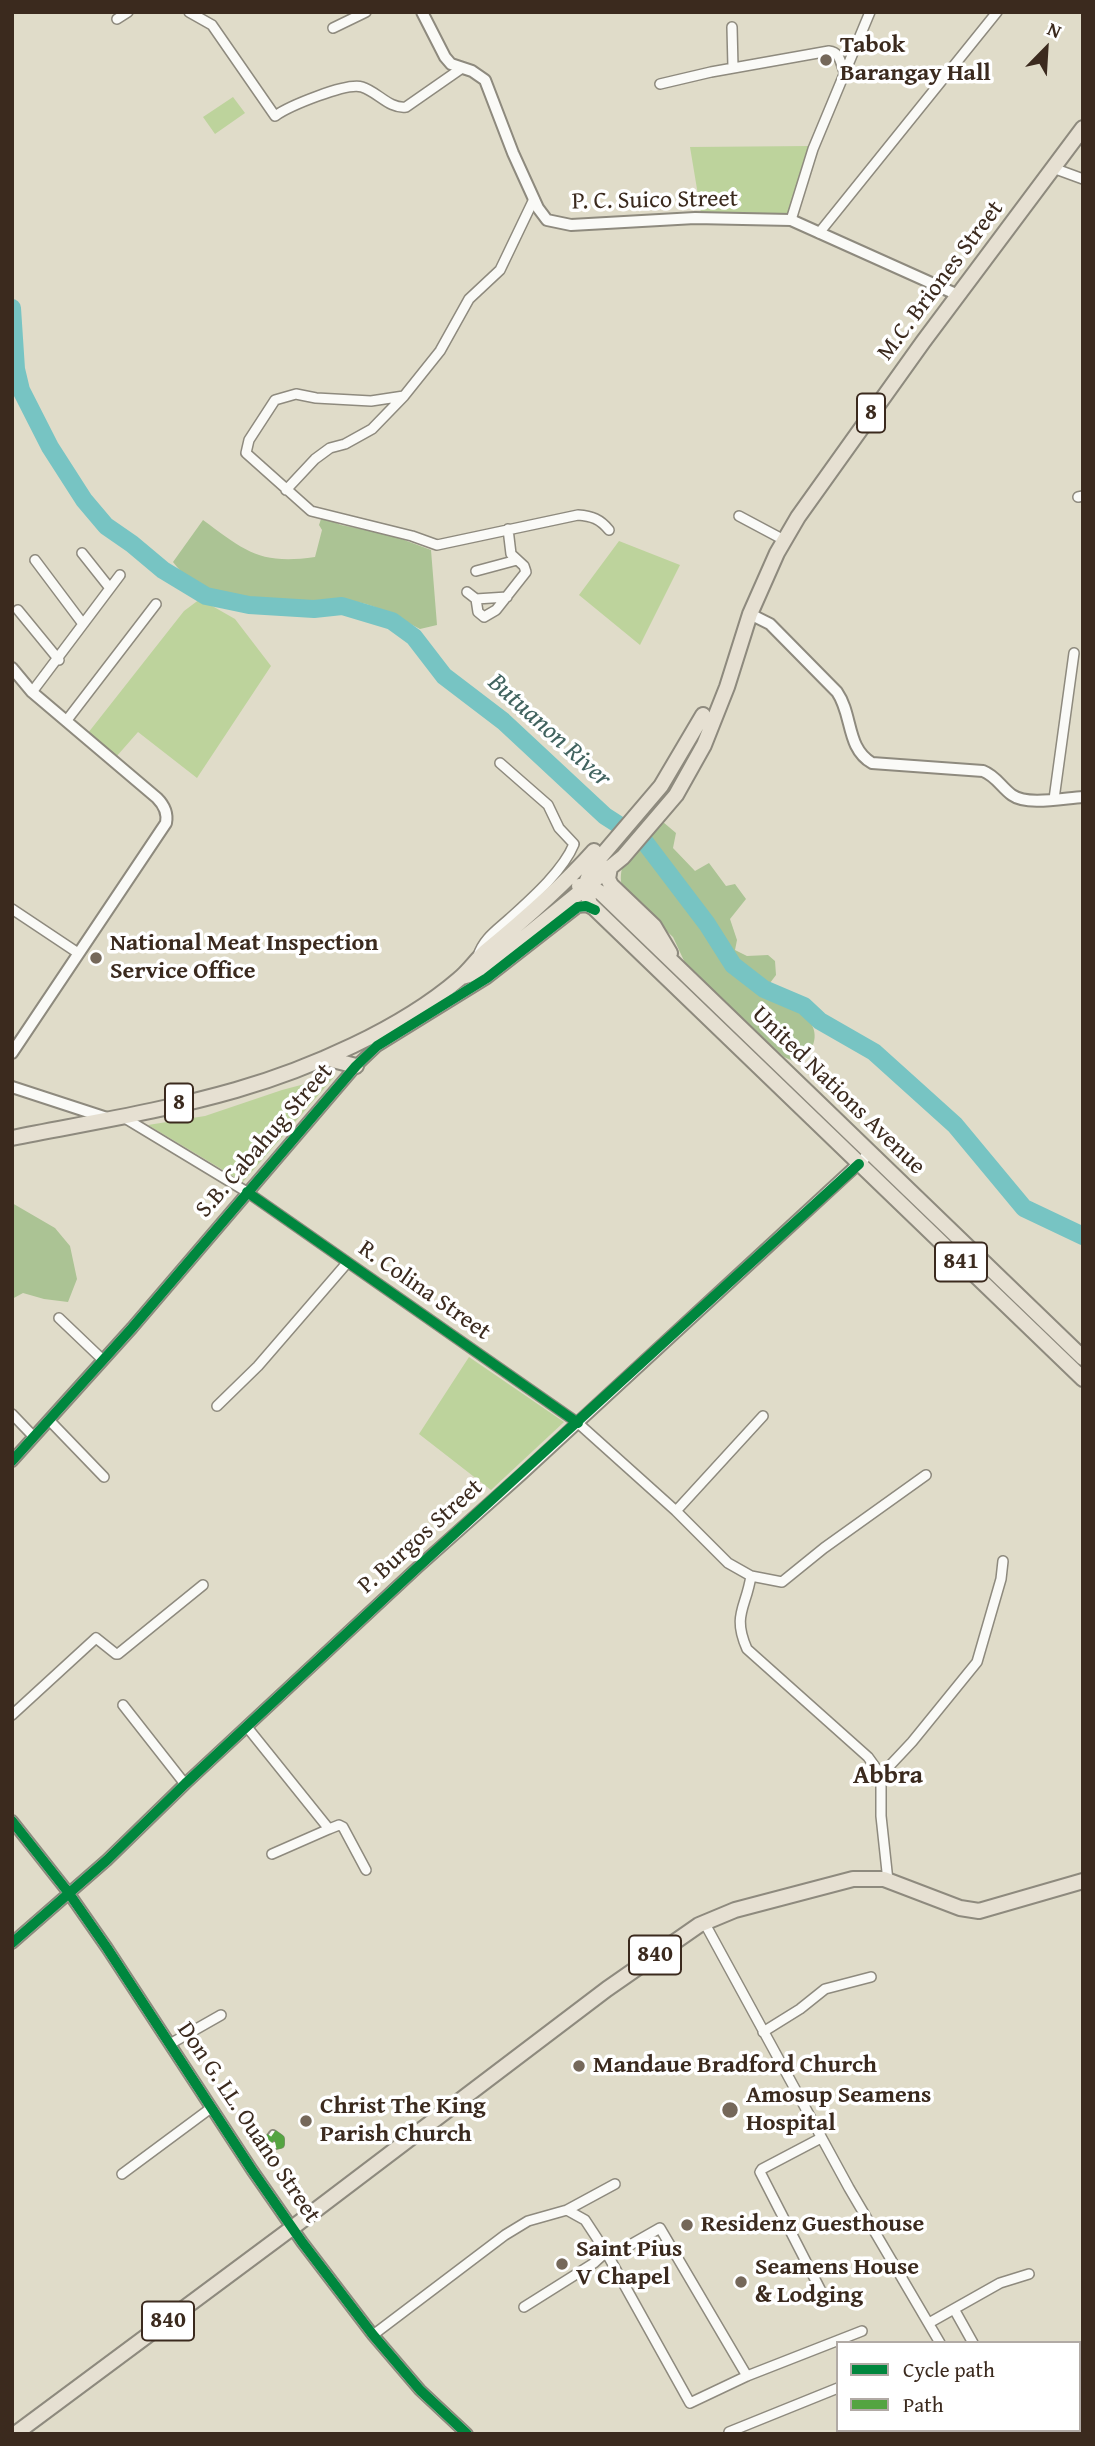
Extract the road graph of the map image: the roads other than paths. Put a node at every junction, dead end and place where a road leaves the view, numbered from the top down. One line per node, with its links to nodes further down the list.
1 (128, 12): 7 (street)
2 (189, 12): 10 (street)
3 (366, 12): 9 (street)
4 (422, 12): 10 (street, P. C. Suico Street)
5 (870, 12): 12 (street)
6 (997, 12): 19 (street)
7 (117, 19)
8 (732, 27): 11 (street)
9 (333, 28)
10 (462, 68): 17 (street, P. C. Suico Street)
11 (733, 68): 12 (street); 13 (street)
12 (845, 74): 18 (street)
13 (660, 84)
14 (1083, 128): 15 (main road, M.C. Briones Street / 8)
15 (1053, 168): 16 (street); 20 (main road, M.C. Briones Street / 8)
16 (1083, 179)
17 (534, 199): 18 (street, P. C. Suico Street); 21 (street)
18 (791, 220): 19 (street, P. C. Suico Street)
19 (819, 233): 20 (street, P. C. Suico Street)
20 (958, 295): 26 (main road, M.C. Briones Street / 8)
21 (404, 396): 22 (street); 22 (street)
22 (286, 490): 24 (street)
23 (739, 516): 26 (street)
24 (508, 529): 25 (street); 29 (street)
25 (609, 530)
26 (783, 540): 38 (main road, M.C. Briones Street / 8)
27 (82, 553): 32 (street)
28 (35, 560): 39 (street)
29 (517, 560): 30 (street); 34 (street)
30 (476, 571)
31 (120, 575): 32 (street)
32 (109, 587): 39 (street)
33 (467, 592): 35 (street)
34 (507, 597): 35 (street); 35 (street)
35 (476, 599)
36 (156, 604): 45 (street)
37 (18, 610): 41 (street)
38 (750, 614): 43 (main road, M.C. Briones Street / 8); 48 (street)
39 (83, 624): 41 (street)
40 (1074, 653): 48 (street)
41 (58, 660): 44 (street)
42 (12, 668): 44 (street)
43 (727, 687): 49 (main road, 8); 50 (main road, 8)
44 (32, 692): 45 (street)
45 (67, 720): 55 (street)
46 (500, 763): 56 (street)
47 (1083, 797): 48 (street)
48 (1054, 799)
49 (607, 842): 51 (main road); 52 (main road, 8)
50 (610, 867): 51 (main road, 8); 57 (main road)
51 (585, 886): 52 (main road); 54 (main road); 57 (main road, United Nations Avenue / 841); 58 (main road, 8)
52 (551, 895): 56 (main road, 8)
53 (12, 909): 55 (street)
54 (595, 910): 61 (street, S.B. Cabahug Street); 66 (main road, United Nations Avenue / 841)
55 (78, 954): 59 (street)
56 (476, 960): 58 (main road, 8)
57 (682, 972): 65 (main road, United Nations Avenue / 841)
58 (462, 977): 60 (main road, 8)
59 (12, 1053)
60 (325, 1058): 61 (main road); 63 (main road, 8)
61 (356, 1066): 67 (street, S.B. Cabahug Street)
62 (12, 1087): 63 (street)
63 (116, 1118): 64 (main road, 8); 67 (street, R. Colina Street)
64 (12, 1138)
65 (870, 1153): 66 (street, P. Burgos Street); 70 (main road, United Nations Avenue / 841)
66 (859, 1164): 72 (main road, United Nations Avenue / 841); 77 (street, P. Burgos Street)
67 (247, 1192): 68 (street, R. Colina Street); 71 (street, S.B. Cabahug Street)
68 (347, 1263): 73 (street); 77 (street, R. Colina Street)
69 (59, 1318): 71 (street)
70 (1083, 1358)
71 (103, 1360): 76 (street, S.B. Cabahug Street)
72 (1083, 1380)
73 (217, 1406)
74 (12, 1414): 78 (street)
75 (763, 1416): 82 (street)
76 (49, 1420): 78 (street, S.B. Cabahug Street); 81 (street)
77 (578, 1423): 82 (street, R. Colina Street); 88 (street, P. Burgos Street)
78 (34, 1437): 79 (street, S.B. Cabahug Street)
79 (12, 1461)
80 (926, 1475): 84 (street)
81 (104, 1477)
82 (676, 1511): 84 (street, R. Colina Street)
83 (1003, 1561): 89 (street)
84 (751, 1576): 89 (street)
85 (203, 1585): 87 (street)
86 (123, 1705): 90 (street)
87 (12, 1715)
88 (247, 1727): 90 (street, P. Burgos Street); 92 (street)
89 (881, 1775): 95 (street)
90 (185, 1784): 97 (street, P. Burgos Street)
91 (12, 1821): 97 (street, Don G. LL. Ouano Street)
92 (329, 1829): 93 (street); 94 (street)
93 (272, 1854)
94 (366, 1870)
95 (888, 1881): 96 (main road, 840); 98 (main road, 840)
96 (1083, 1881)
97 (68, 1892): 99 (street, P. Burgos Street); 103 (street, Don G. LL. Ouano Street)
98 (704, 1922): 102 (street); 109 (main road, 840)
99 (12, 1943)
100 (871, 1976): 102 (street)
101 (221, 2015): 103 (street)
102 (764, 2032): 105 (street)
103 (170, 2044): 104 (street, Don G. LL. Ouano Street)
104 (211, 2108): 106 (street); 109 (street, Don G. LL. Ouano Street)
105 (821, 2138): 112 (street); 115 (street)
106 (122, 2174)
107 (615, 2184): 108 (street)
108 (567, 2210): 110 (street); 117 (street)
109 (292, 2228): 117 (street, Don G. LL. Ouano Street); 125 (main road, 840)
110 (607, 2254): 113 (street); 122 (street); 122 (street)
111 (1029, 2274): 114 (street)
112 (820, 2290)
113 (524, 2307)
114 (954, 2309): 115 (street); 121 (street)
115 (929, 2323): 120 (street)
116 (862, 2331): 119 (street)
117 (373, 2335): 126 (street, Don G. LL. Ouano Street)
118 (836, 2341): 122 (street)
119 (836, 2341)
120 (939, 2341)
121 (972, 2341)
122 (747, 2376)
123 (836, 2389): 124 (street)
124 (729, 2432)
125 (15, 2434)
126 (467, 2434)

